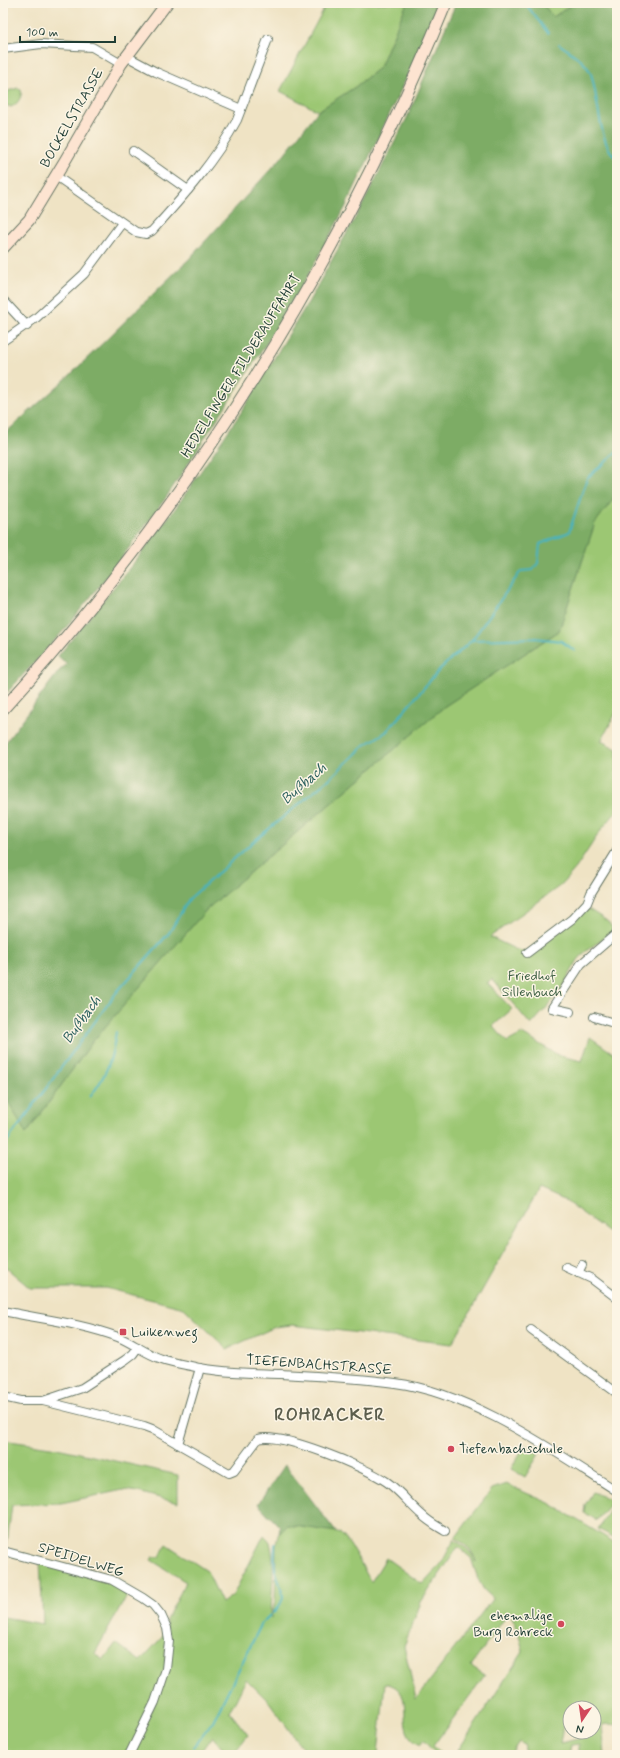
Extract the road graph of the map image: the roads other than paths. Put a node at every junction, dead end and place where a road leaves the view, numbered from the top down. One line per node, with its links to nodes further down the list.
1 (168, 3): 5 (main road, BOCKELSTRASSE)
2 (446, 3): 15 (main road, HEDELFINGER FILDERAUFFAHRT)
3 (268, 39): 6 (street)
4 (3, 49): 5 (street)
5 (124, 60): 6 (street); 8 (main road, BOCKELSTRASSE)
6 (241, 109): 9 (street)
7 (133, 151): 9 (street)
8 (56, 176): 10 (street); 11 (main road, BOCKELSTRASSE)
9 (188, 190): 10 (street)
10 (122, 223): 13 (street)
11 (3, 248)
12 (3, 300): 13 (street)
13 (27, 326): 14 (street)
14 (3, 341)
15 (3, 709)
16 (617, 851): 18 (street)
17 (617, 933): 19 (street)
18 (527, 953)
19 (570, 1012)
20 (594, 1017): 21 (street)
21 (617, 1024)
22 (566, 1267): 23 (street)
23 (617, 1298)
24 (3, 1311): 26 (street, TIEFENBACHSTRASSE)
25 (531, 1330): 28 (street)
26 (138, 1347): 27 (street, TIEFENBACHSTRASSE); 30 (street)
27 (200, 1368): 31 (street); 32 (street, TIEFENBACHSTRASSE)
28 (617, 1393)
29 (3, 1397): 30 (street)
30 (42, 1401): 31 (street)
31 (178, 1444): 33 (street)
32 (617, 1491)
33 (445, 1531)
34 (3, 1551): 35 (street, SPEIDELWEG)
35 (129, 1755)

